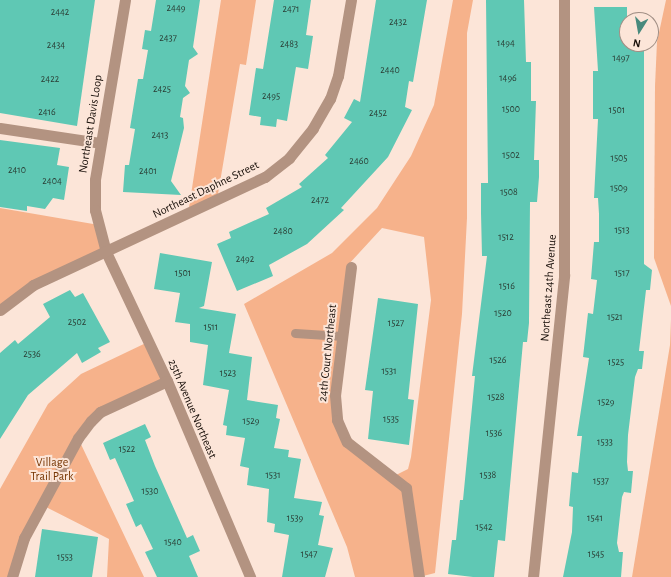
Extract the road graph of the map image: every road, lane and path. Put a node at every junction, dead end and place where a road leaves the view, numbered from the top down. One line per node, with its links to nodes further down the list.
1 (125, 0): 5 (street, Northeast Davis Loop)
2 (351, 0): 6 (street, Northeast Daphne Street)
3 (564, 0): 15 (street, Northeast 24th Avenue)
4 (0, 128): 5 (street)
5 (100, 143): 6 (street, Northeast Davis Loop)
6 (106, 252): 8 (street, Northeast Daphne Street); 11 (street, 25th Avenue Northeast)
7 (351, 267): 10 (street, 24th Court Northeast)
8 (0, 310)
9 (295, 333): 10 (lane)
10 (342, 336): 14 (street, 24th Court Northeast)
11 (166, 380): 12 (street); 13 (street, 25th Avenue Northeast)
12 (12, 577)
13 (250, 577)
14 (419, 577)
15 (533, 577)

